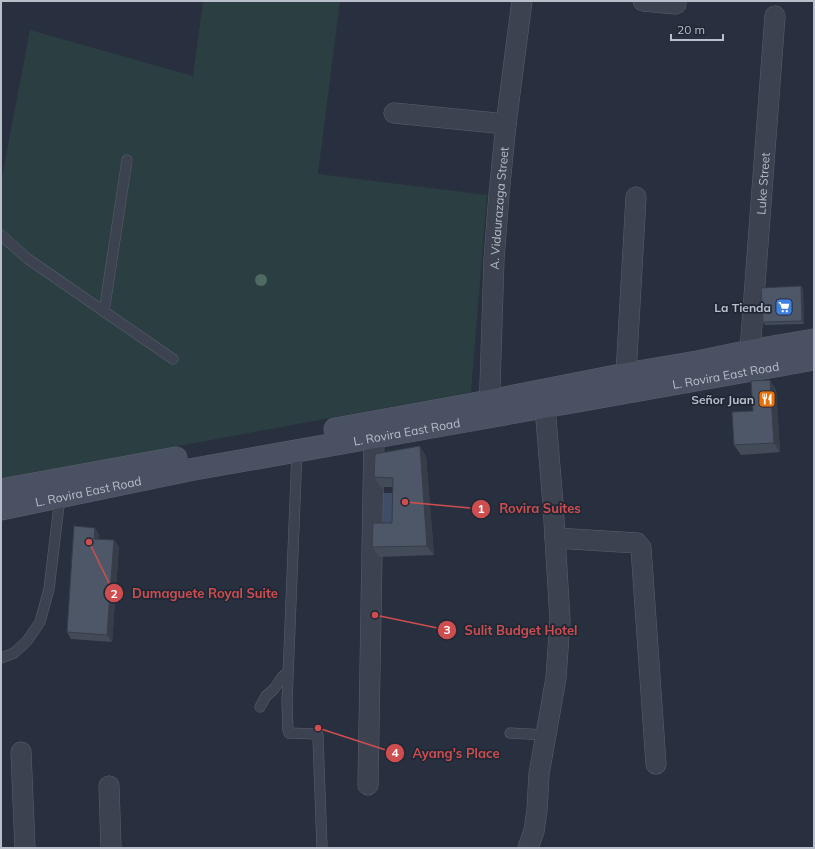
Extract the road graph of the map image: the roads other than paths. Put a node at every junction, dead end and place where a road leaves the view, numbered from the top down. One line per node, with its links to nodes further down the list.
1 (522, 1): 6 (street, A. Vidaurazaga Street)
2 (643, 1): 3 (street)
3 (676, 4)
4 (775, 16): 12 (street, Luke Street)
5 (394, 113): 6 (street)
6 (506, 124): 18 (street, A. Vidaurazaga Street)
7 (127, 160): 10 (lane)
8 (636, 197): 16 (street)
9 (1, 235): 10 (lane)
10 (104, 312): 13 (lane)
11 (814, 340): 12 (main road, L. Rovira East Road)
12 (750, 351): 15 (main road, L. Rovira East Road)
13 (173, 359)
14 (814, 359): 15 (main road, L. Rovira East Road)
15 (698, 371): 16 (main road, L. Rovira East Road); 17 (main road, L. Rovira East Road)
16 (626, 374): 18 (main road, L. Rovira East Road)
17 (545, 407): 18 (main road, L. Rovira East Road); 24 (street)
18 (489, 409): 19 (main road, L. Rovira East Road); 21 (main road, L. Rovira East Road)
19 (374, 437): 20 (main road, L. Rovira East Road); 32 (street)
20 (297, 451): 22 (main road, L. Rovira East Road); 26 (lane)
21 (1, 490)
22 (60, 497): 23 (main road, L. Rovira East Road); 25 (lane)
23 (1, 509)
24 (555, 538): 29 (street); 31 (street)
25 (1, 658)
26 (288, 672): 27 (lane); 36 (lane)
27 (260, 707)
28 (510, 733): 29 (lane)
29 (546, 734): 37 (street)
30 (21, 752): 34 (street)
31 (656, 764)
32 (368, 785)
33 (109, 786): 35 (street)
34 (26, 848)
35 (111, 848)
36 (322, 848)
37 (528, 848)

